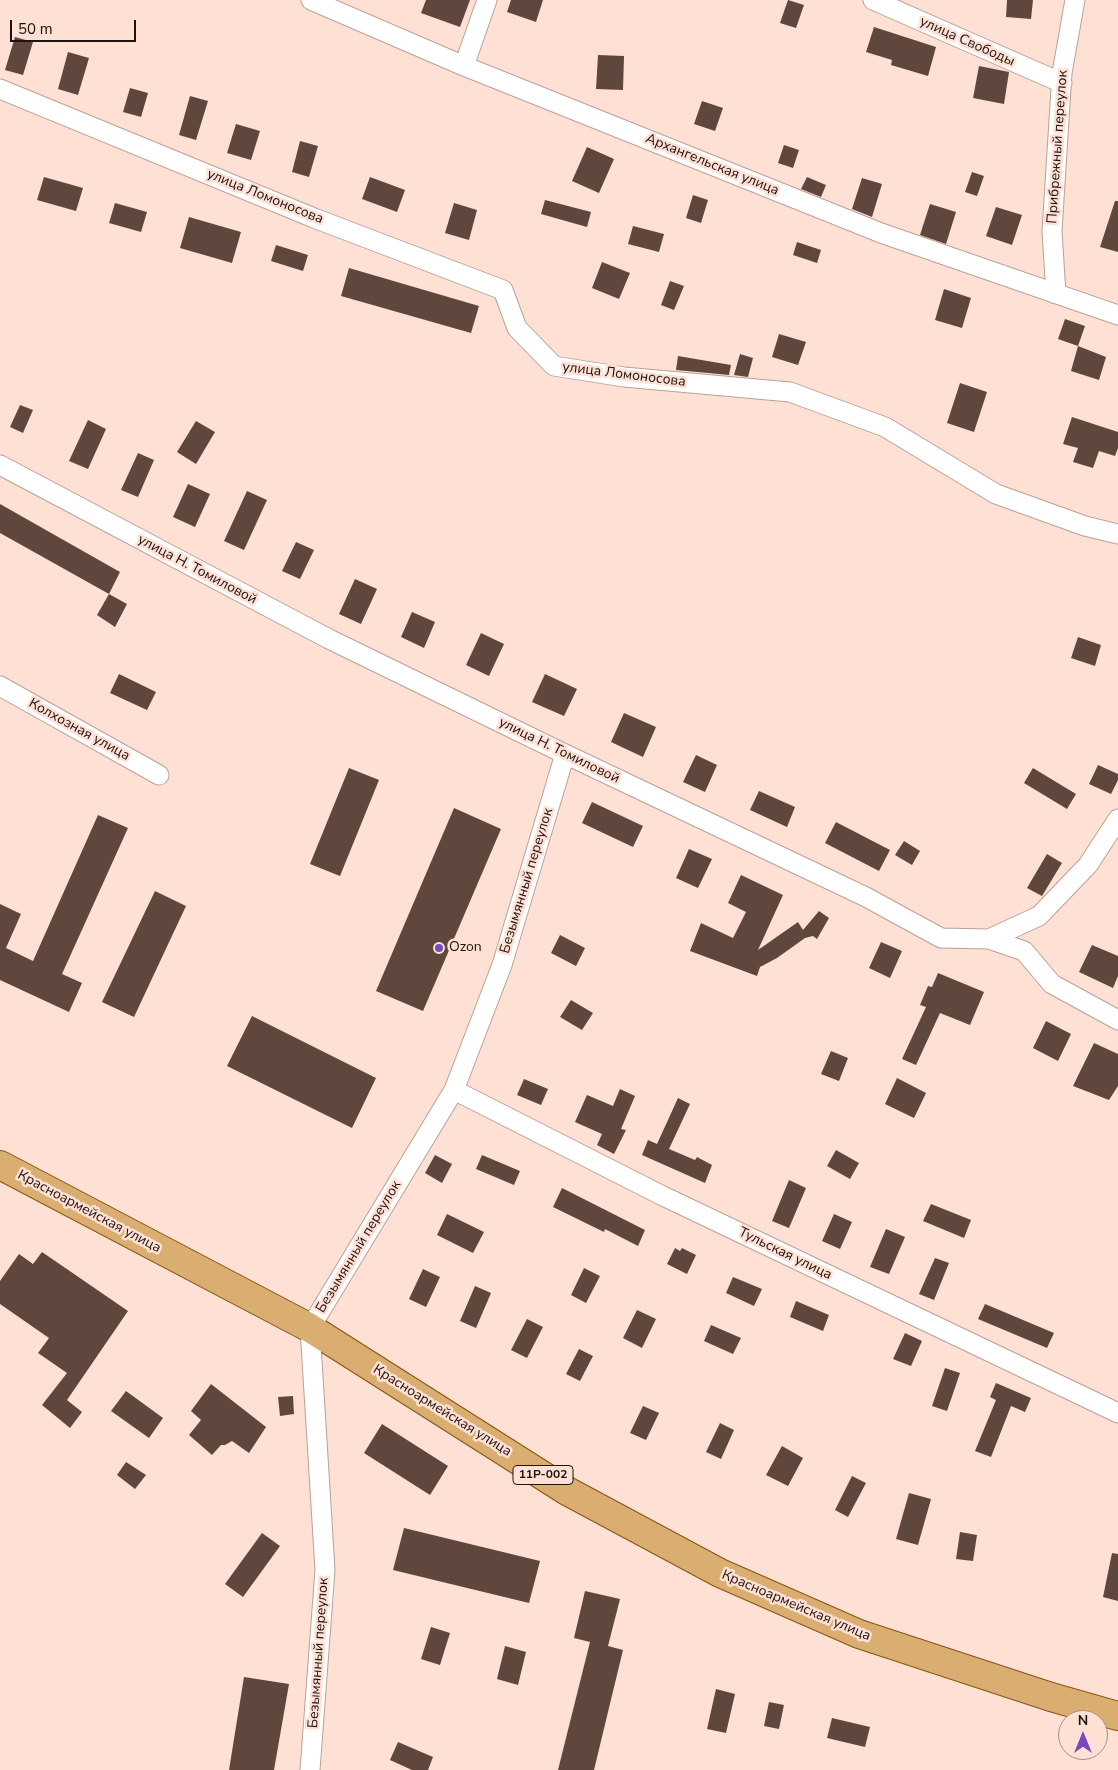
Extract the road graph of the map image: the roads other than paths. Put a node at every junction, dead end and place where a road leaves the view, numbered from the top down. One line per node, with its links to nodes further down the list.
1 (311, 0): 5 (street, Архангельская улица)
2 (487, 0): 5 (street)
3 (873, 0): 6 (street, улица Свободы)
4 (1075, 0): 6 (street, Прибрежный переулок)
5 (464, 66): 8 (street, Архангельская улица)
6 (1062, 83): 8 (street, Прибрежный переулок)
7 (0, 89): 11 (street, улица Ломоносова)
8 (1056, 294): 9 (street, Архангельская улица)
9 (1118, 315)
10 (0, 465): 13 (street, улица Н. Томиловой)
11 (1118, 534)
12 (0, 686): 14 (street, Колхозная улица)
13 (565, 754): 16 (street, улица Н. Томиловой); 18 (street, Безымянный переулок)
14 (159, 775)
15 (1118, 819): 16 (street)
16 (989, 939): 17 (street, улица Н. Томиловой)
17 (1118, 1020)
18 (454, 1090): 20 (street, Безымянный переулок); 21 (street, Тульская улица)
19 (0, 1166): 20 (main road, Красноармейская улица / 11Р-002)
20 (310, 1328): 22 (main road, Красноармейская улица / 11Р-002); 23 (street, Безымянный переулок)
21 (1118, 1413)
22 (1118, 1716)
23 (310, 1770)

